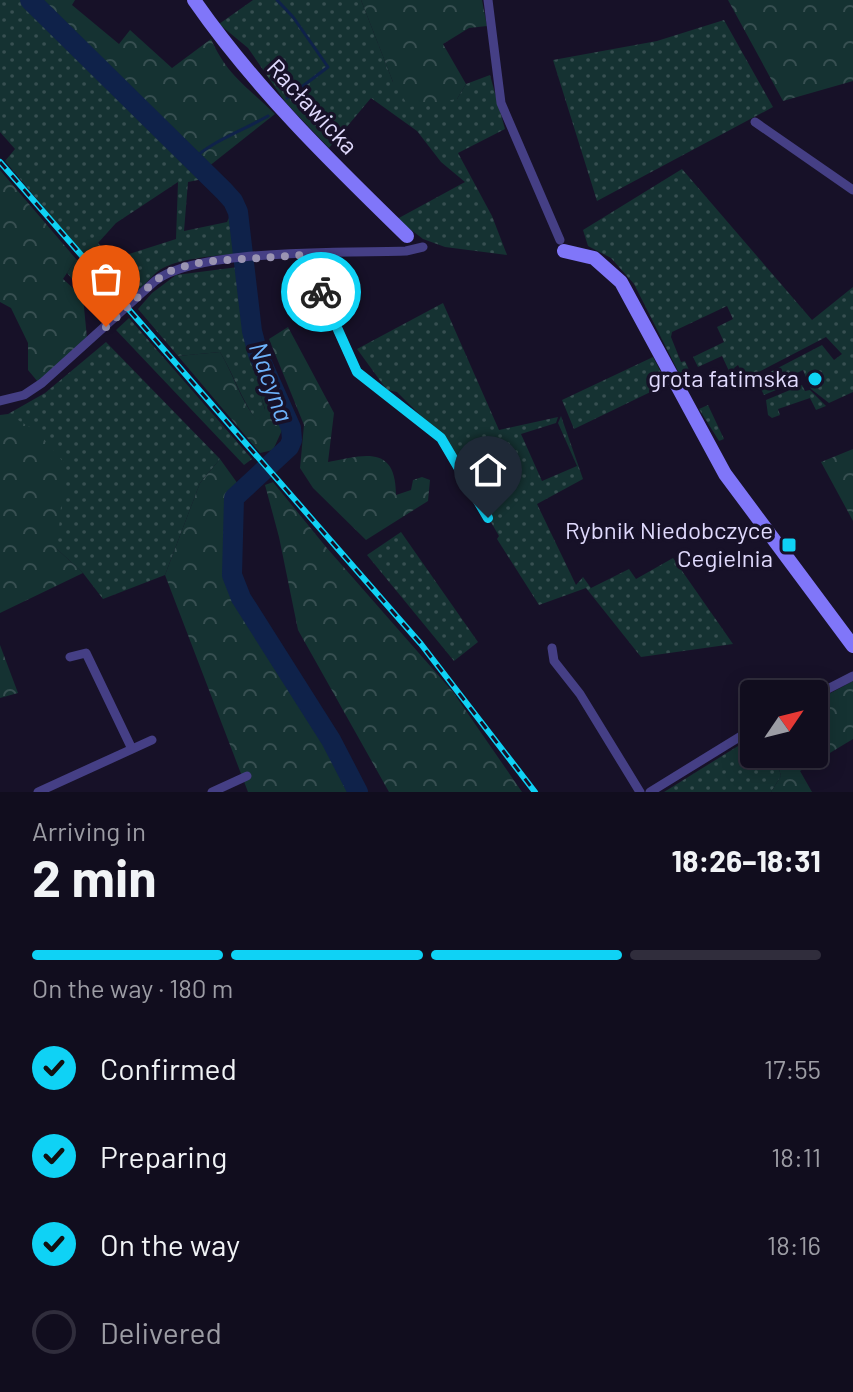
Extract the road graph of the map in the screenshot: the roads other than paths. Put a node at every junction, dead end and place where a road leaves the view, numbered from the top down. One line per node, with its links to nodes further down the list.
1 (194, 0): 5 (street, Racławicka)
2 (488, 0): 6 (street)
3 (755, 122): 4 (street)
4 (853, 190)
5 (407, 236)
6 (562, 245): 11 (street)
7 (423, 247): 8 (street)
8 (304, 255): 9 (street); 10 (street)
9 (0, 401)
10 (488, 518)
11 (853, 646)
12 (552, 648): 22 (street)
13 (70, 657): 18 (street)
14 (853, 676): 15 (street)
15 (828, 689)
16 (740, 737): 23 (street)
17 (152, 740): 18 (street)
18 (132, 749): 20 (street)
19 (247, 776): 21 (street)
20 (38, 792)
21 (212, 792)
22 (640, 792)
23 (650, 792)

